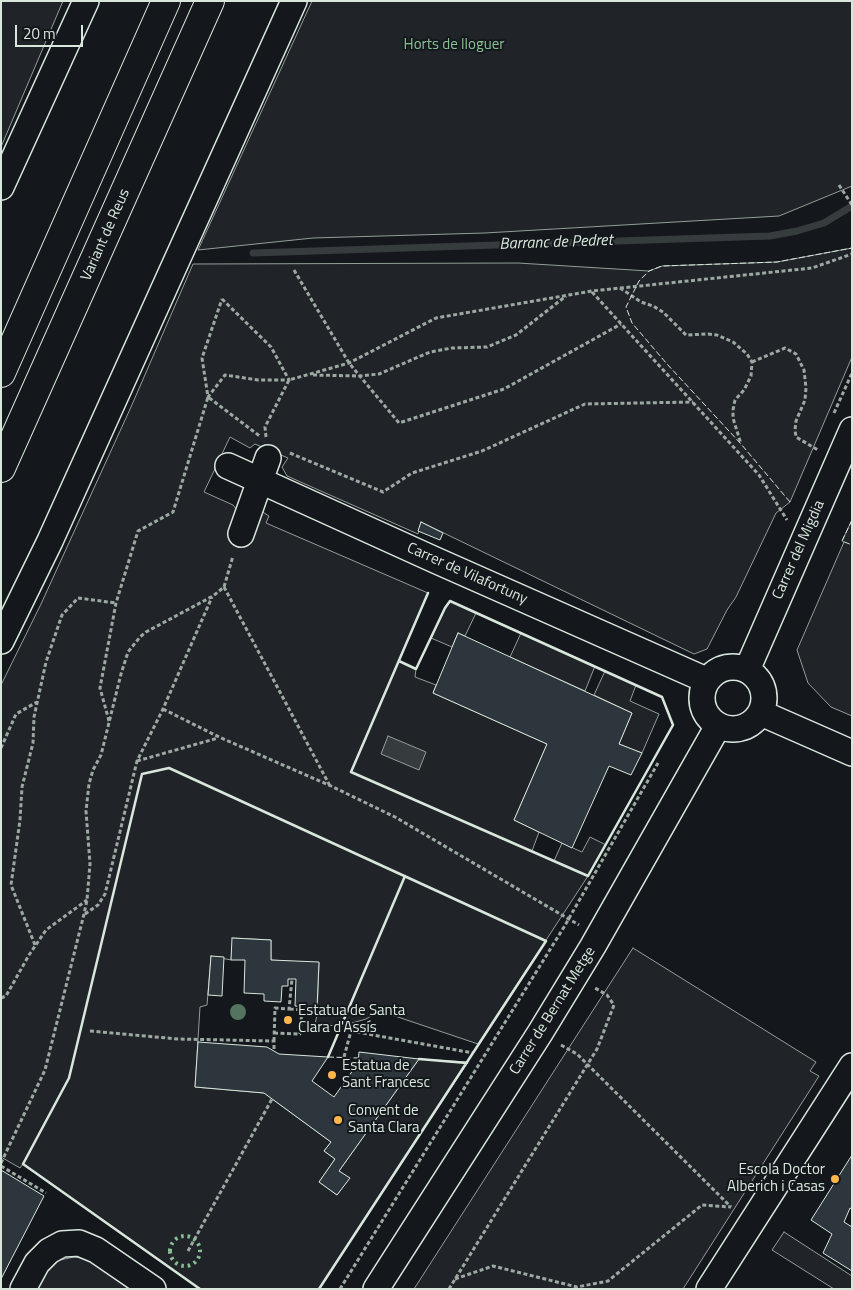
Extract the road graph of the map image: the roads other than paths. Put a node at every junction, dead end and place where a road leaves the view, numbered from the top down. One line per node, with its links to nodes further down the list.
1 (86, 1): 5 (street)
2 (166, 1): 6 (highway)
3 (210, 1): 10 (highway, Variant de Reus)
4 (294, 1): 12 (street)
5 (1, 187)
6 (1, 373)
7 (850, 440): 13 (street, Carrer del Migdia)
8 (270, 463): 9 (street, Carrer de Vilafortuny); 11 (street); 14 (street, Carrer de Vilafortuny)
9 (228, 466)
10 (1, 468)
11 (241, 534)
12 (1, 641)
13 (747, 670): 14 (street); 15 (street)
14 (706, 680): 16 (street)
15 (761, 713): 16 (street); 17 (street)
16 (718, 726): 21 (street, Carrer de Bernat Metge)
17 (852, 753)
18 (852, 1066): 22 (street)
19 (23, 1289): 20 (street)
20 (153, 1289)
21 (376, 1289)
22 (709, 1289)

